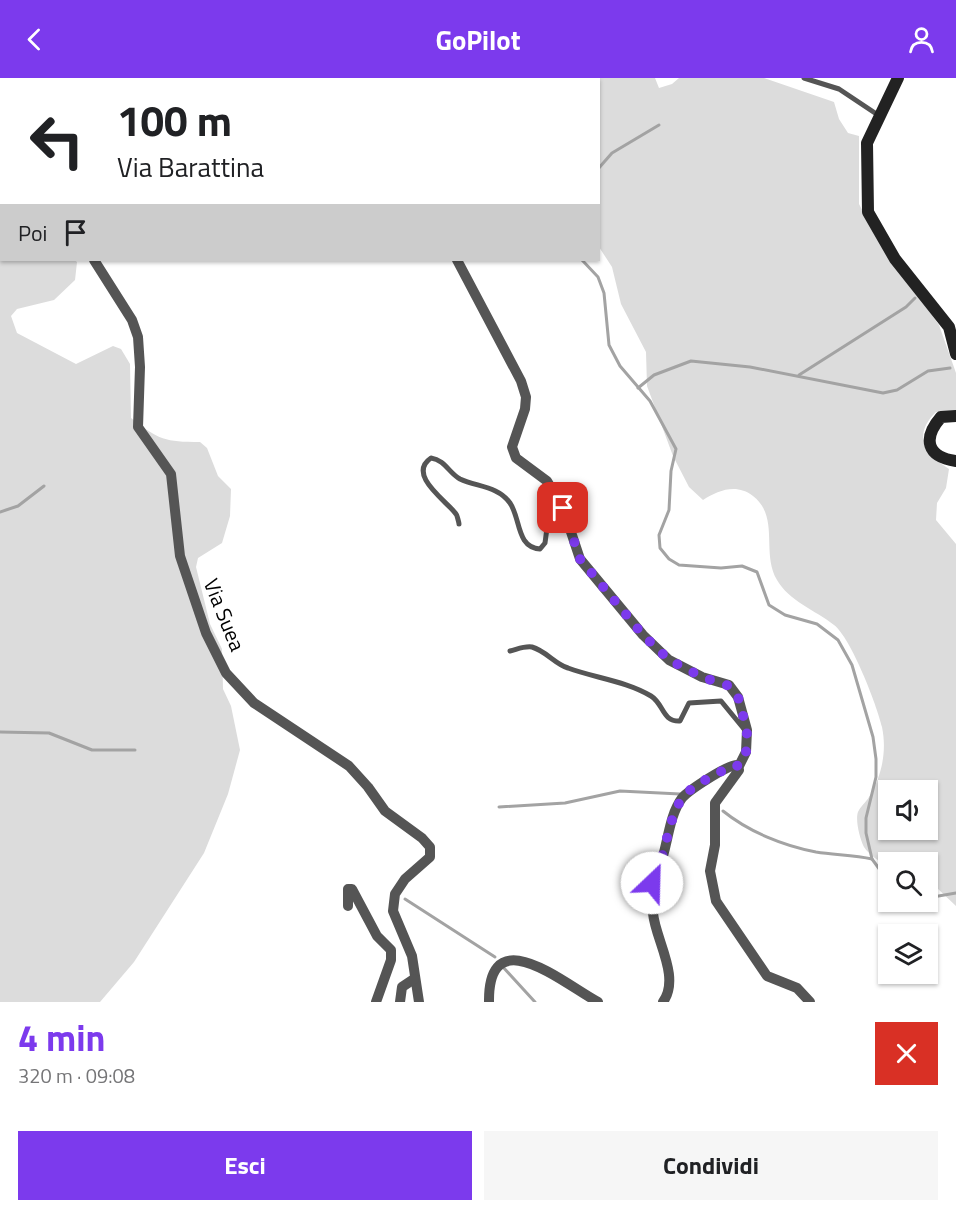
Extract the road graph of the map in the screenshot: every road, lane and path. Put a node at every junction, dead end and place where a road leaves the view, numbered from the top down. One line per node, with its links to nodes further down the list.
1 (804, 78): 3 (lane)
2 (897, 78): 3 (street)
3 (879, 115): 6 (street)
4 (95, 261): 15 (street, Via Suea)
5 (458, 261): 9 (street)
6 (956, 354)
7 (956, 416): 8 (street)
8 (956, 461)
9 (552, 489): 10 (lane); 12 (street)
10 (459, 524)
11 (510, 651): 12 (lane)
12 (747, 730): 13 (street)
13 (739, 766): 21 (street); 22 (street)
14 (348, 906): 16 (street)
15 (414, 979): 17 (street); 18 (street, Via Suea)
16 (376, 1002)
17 (400, 1002)
18 (419, 1002)
19 (489, 1002): 20 (street)
20 (598, 1002)
21 (663, 1002)
22 (810, 1002)

